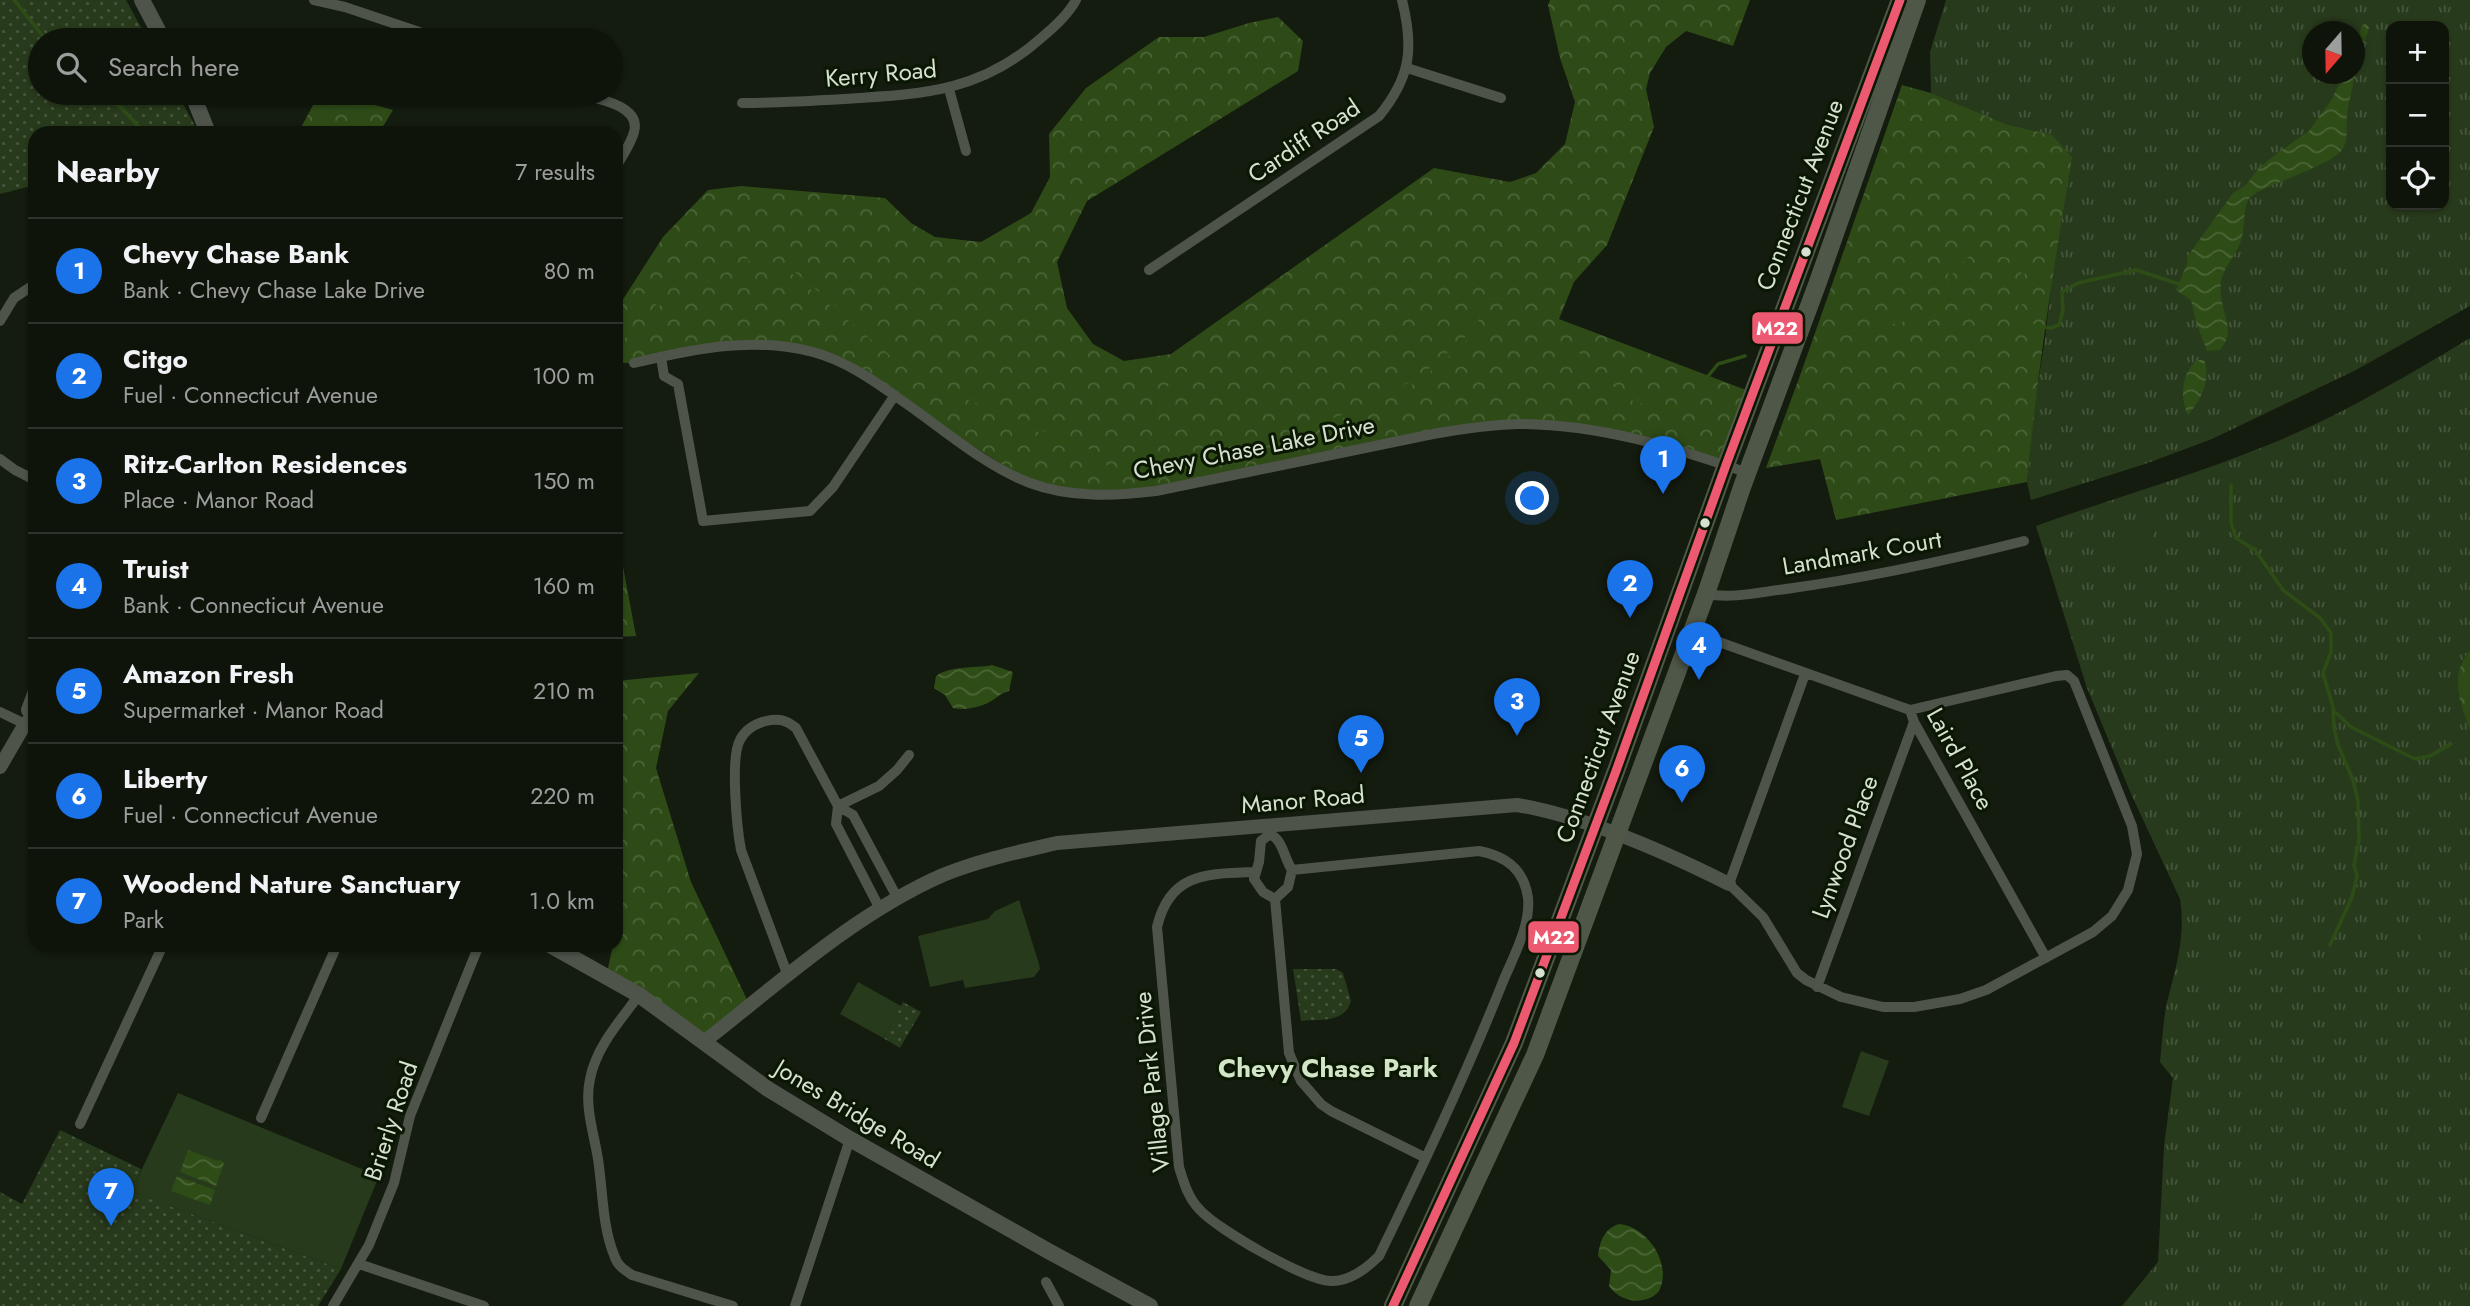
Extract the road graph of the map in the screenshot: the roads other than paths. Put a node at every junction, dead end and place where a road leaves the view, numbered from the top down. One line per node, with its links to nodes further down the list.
1 (142, 0): 7 (main road)
2 (314, 0): 8 (street)
3 (1076, 0): 10 (street, Kerry Road)
4 (1402, 0): 9 (street, Cardiff Road)
5 (1900, 0): 25 (main road, Connecticut Avenue)
6 (1917, 0): 26 (main road, Connecticut Avenue)
7 (157, 28)
8 (407, 28)
9 (1407, 68): 11 (street); 18 (street, Cardiff Road)
10 (949, 89): 12 (street, Kerry Road); 16 (street)
11 (1501, 99)
12 (742, 103)
13 (197, 105): 15 (main road)
14 (617, 105): 17 (street)
15 (205, 126)
16 (966, 151)
17 (623, 154)
18 (1149, 270)
19 (28, 289): 20 (street)
20 (0, 321)
21 (661, 357): 22 (street, Chevy Chase Lake Drive); 23 (street, Chevy Chase Lake Drive); 23 (street)
22 (634, 363)
23 (895, 395): 25 (street, Chevy Chase Lake Drive)
24 (0, 459): 27 (street)
25 (1726, 465): 26 (street, Chevy Chase Lake Drive); 39 (main road, Connecticut Avenue)
26 (1748, 472): 29 (main road, Connecticut Avenue)
27 (28, 476)
28 (2024, 541): 29 (street, Landmark Court)
29 (1706, 594): 30 (main road, Connecticut Avenue)
30 (1690, 632): 31 (street, Laird Place); 41 (main road, Connecticut Avenue)
31 (1805, 674): 34 (street, Laird Place); 44 (street)
32 (0, 712): 33 (street)
33 (28, 713)
34 (1912, 716): 52 (street, Laird Place); 52 (street, Manor Road); 54 (street, Lynwood Place)
35 (28, 718): 37 (street)
36 (909, 755): 38 (street)
37 (0, 766)
38 (838, 806): 45 (street); 47 (street); 53 (street)
39 (1595, 827): 40 (street, Manor Road); 41 (street, Manor Road); 69 (main road, Connecticut Avenue)
40 (1270, 830): 42 (street); 43 (street); 45 (street, Manor Road)
41 (1617, 835): 44 (street, Manor Road); 70 (main road, Connecticut Avenue)
42 (1292, 870): 46 (street); 60 (street, Village Park Drive)
43 (1255, 872): 46 (street); 60 (street, Village Park Drive)
44 (1729, 884): 54 (street, Manor Road)
45 (898, 899): 47 (street, Manor Road)
46 (1275, 899): 60 (street)
47 (880, 909): 53 (street, Manor Road)
48 (160, 952): 58 (street)
49 (334, 952): 57 (street)
50 (476, 952): 61 (street, Brierly Road)
51 (562, 952): 55 (main road, Jones Bridge Road)
52 (2046, 958): 54 (street, Manor Road)
53 (788, 976): 56 (street, Manor Road)
54 (1818, 987)
55 (639, 995): 56 (main road, Jones Bridge Road); 65 (street)
56 (705, 1041): 59 (main road, Jones Bridge Road)
57 (261, 1118)
58 (80, 1124)
59 (850, 1139): 66 (street); 68 (main road, Jones Bridge Road)
60 (1426, 1158)
61 (359, 1264): 63 (street, Brierly Road); 64 (street)
62 (1046, 1282): 67 (street)
63 (334, 1306)
64 (484, 1306)
65 (733, 1306)
66 (795, 1306)
67 (1059, 1306)
68 (1150, 1306)
69 (1393, 1306)
70 (1418, 1306)

